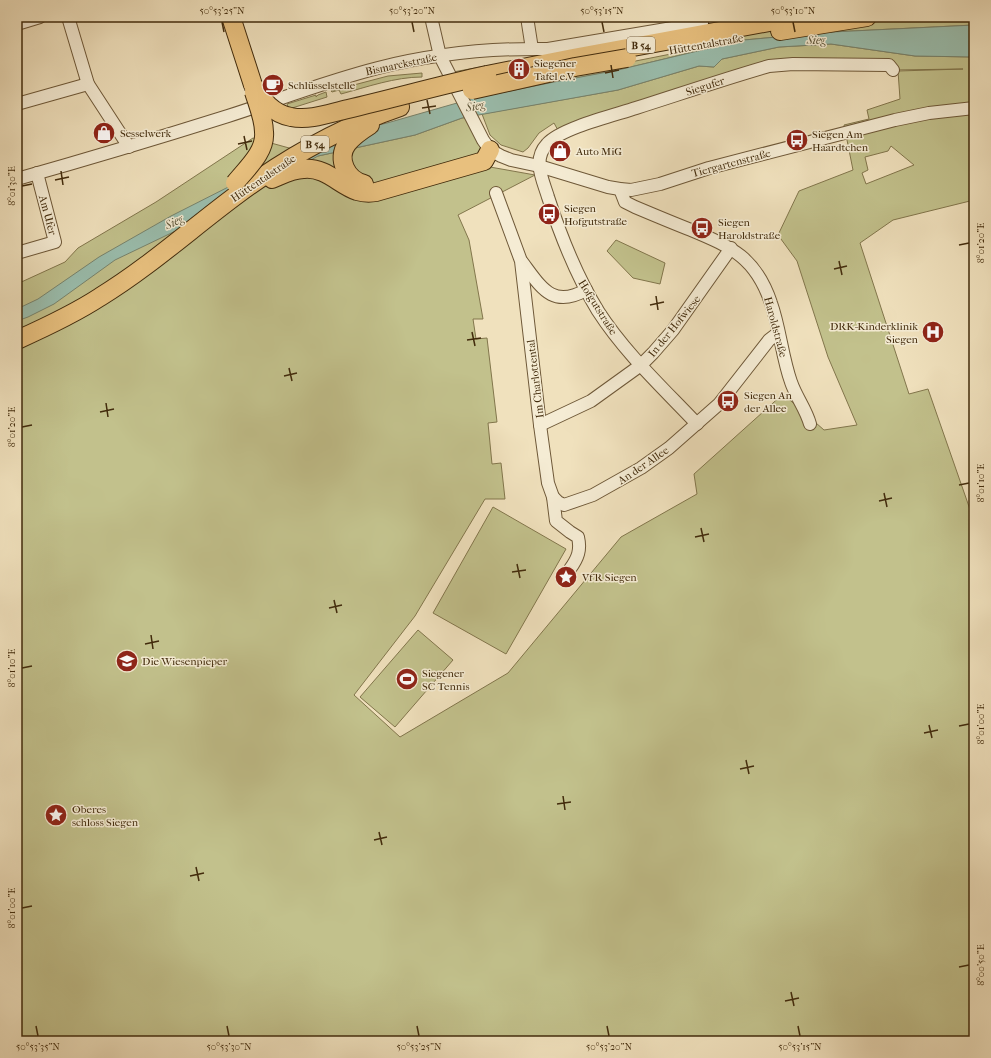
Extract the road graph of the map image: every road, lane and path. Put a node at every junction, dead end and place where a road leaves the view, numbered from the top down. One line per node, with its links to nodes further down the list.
1 (40, 17): 11 (street)
2 (68, 17): 15 (street)
3 (225, 17): 19 (street)
4 (231, 17): 16 (highway)
5 (431, 17): 13 (street)
6 (526, 17): 12 (street)
7 (796, 17): 18 (highway, Hüttentalstraße / B 54, bridge)
8 (867, 17): 18 (highway, Hüttentalstraße / B 54, bridge)
9 (676, 23): 10 (street, Bismarckstraße); 12 (street, Bismarckstraße)
10 (702, 23)
11 (17, 24)
12 (532, 49): 13 (street, Bismarckstraße)
13 (440, 56): 19 (street, Bismarckstraße); 22 (street)
14 (893, 70): 23 (street, Siegufer)
15 (88, 84): 17 (street); 21 (street)
16 (253, 85): 18 (highway, bridge); 27 (highway, bridge)
17 (17, 104)
18 (392, 104): 25 (highway); 27 (highway, Hüttentalstraße / B 54, bridge)
19 (255, 107): 21 (street, Bismarckstraße)
20 (974, 108): 28 (street, Tiergartenstraße)
21 (129, 147): 24 (street, Bismarckstraße)
22 (490, 150): 23 (street, Tiergartenstraße); 25 (highway)
23 (538, 166): 28 (street, Tiergartenstraße); 33 (street, Hofgutstraße)
24 (37, 173): 26 (street, Bismarckstraße); 31 (street, Am Ufer)
25 (343, 177): 27 (highway)
26 (17, 179)
27 (236, 188): 34 (highway, Hüttentalstraße / B 54); 36 (highway, Hüttentalstraße / B 54)
28 (620, 189): 30 (street, Haroldstraße)
29 (496, 193): 32 (street, Im Charlottental)
30 (731, 248): 35 (street, Haroldstraße); 37 (street, In der Hofwiese)
31 (17, 252)
32 (522, 261): 33 (street, Im Charlottental); 40 (street, Im Charlottental)
33 (586, 290): 37 (street, Hofgutstraße)
34 (17, 329)
35 (778, 333): 38 (street, An der Allee); 39 (street, Haroldstraße)
36 (17, 340)
37 (641, 365): 38 (street, Hofgutstraße); 40 (street, In der Hofwiese)
38 (697, 424): 41 (street, An der Allee)
39 (810, 424)
40 (540, 425): 41 (street, Im Charlottental)
41 (553, 496): 42 (street)
42 (570, 569)

